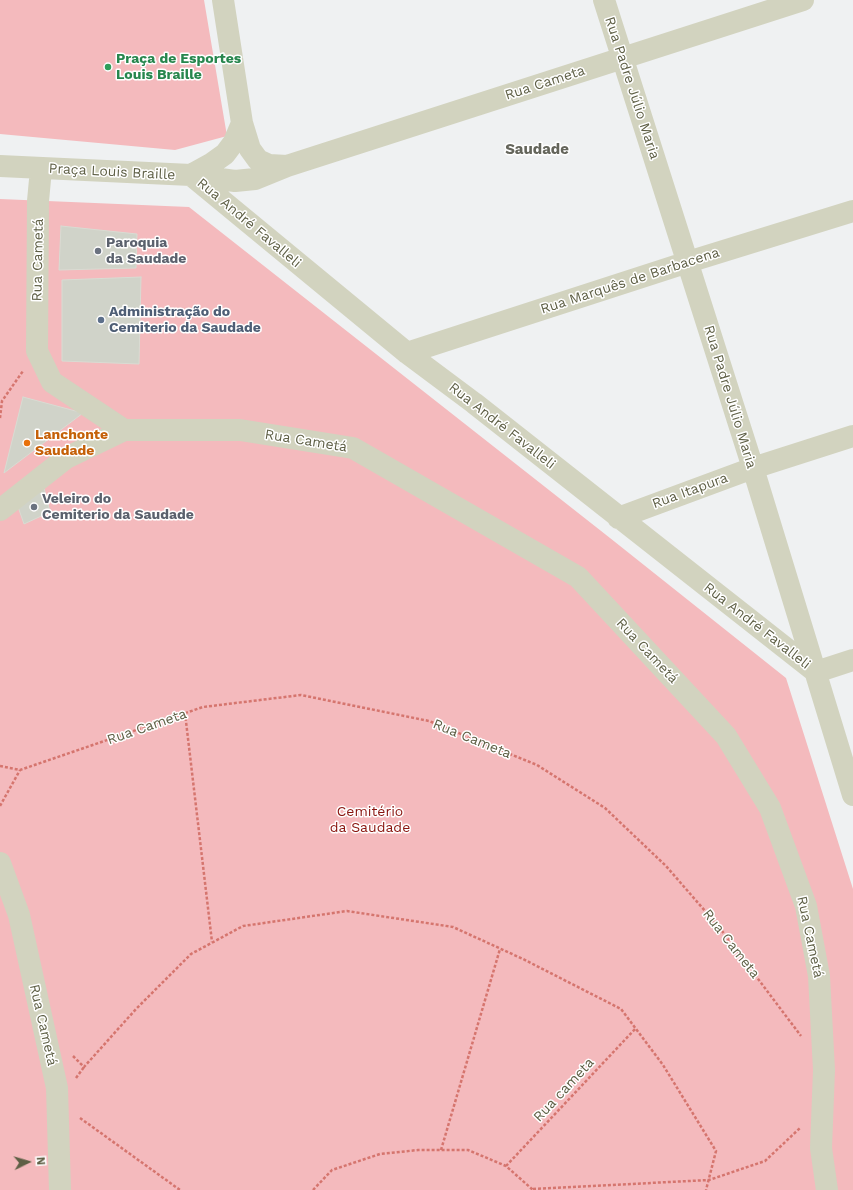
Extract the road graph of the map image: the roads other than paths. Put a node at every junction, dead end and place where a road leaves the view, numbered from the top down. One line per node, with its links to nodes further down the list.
1 (223, 0): 5 (street)
2 (604, 0): 4 (street, Rua Padre Júlio Maria)
3 (803, 0): 4 (street, Rua Cameta)
4 (621, 58): 7 (street, Rua Cameta); 11 (street, Rua Padre Júlio Maria)
5 (242, 123): 7 (street, Rua Cameta); 9 (street, Praça Louis Braille)
6 (0, 166): 8 (street, Praça Louis Braille)
7 (287, 166): 9 (street, Rua Cameta)
8 (41, 169): 9 (street, Praça Louis Braille); 13 (street, Rua Cametá)
9 (191, 175): 12 (street, Rua André Favalleli)
10 (853, 210): 11 (street, Rua Marquês de Barbacena)
11 (688, 262): 12 (street, Rua Marquês de Barbacena); 15 (street, Rua Padre Júlio Maria)
12 (406, 353): 17 (street, Rua André Favalleli)
13 (124, 430): 16 (street, Rua Cametá); 23 (street, Rua Cametá)
14 (853, 436): 15 (street, Rua Itapura)
15 (753, 468): 17 (street, Rua Itapura); 19 (street, Rua Padre Júlio Maria)
16 (0, 510)
17 (618, 518): 19 (street, Rua André Favalleli)
18 (853, 660): 19 (street)
19 (816, 672): 20 (street, Rua Padre Júlio Maria)
20 (853, 795)
21 (0, 864): 22 (street, Rua Cametá)
22 (60, 1190)
23 (827, 1190)

